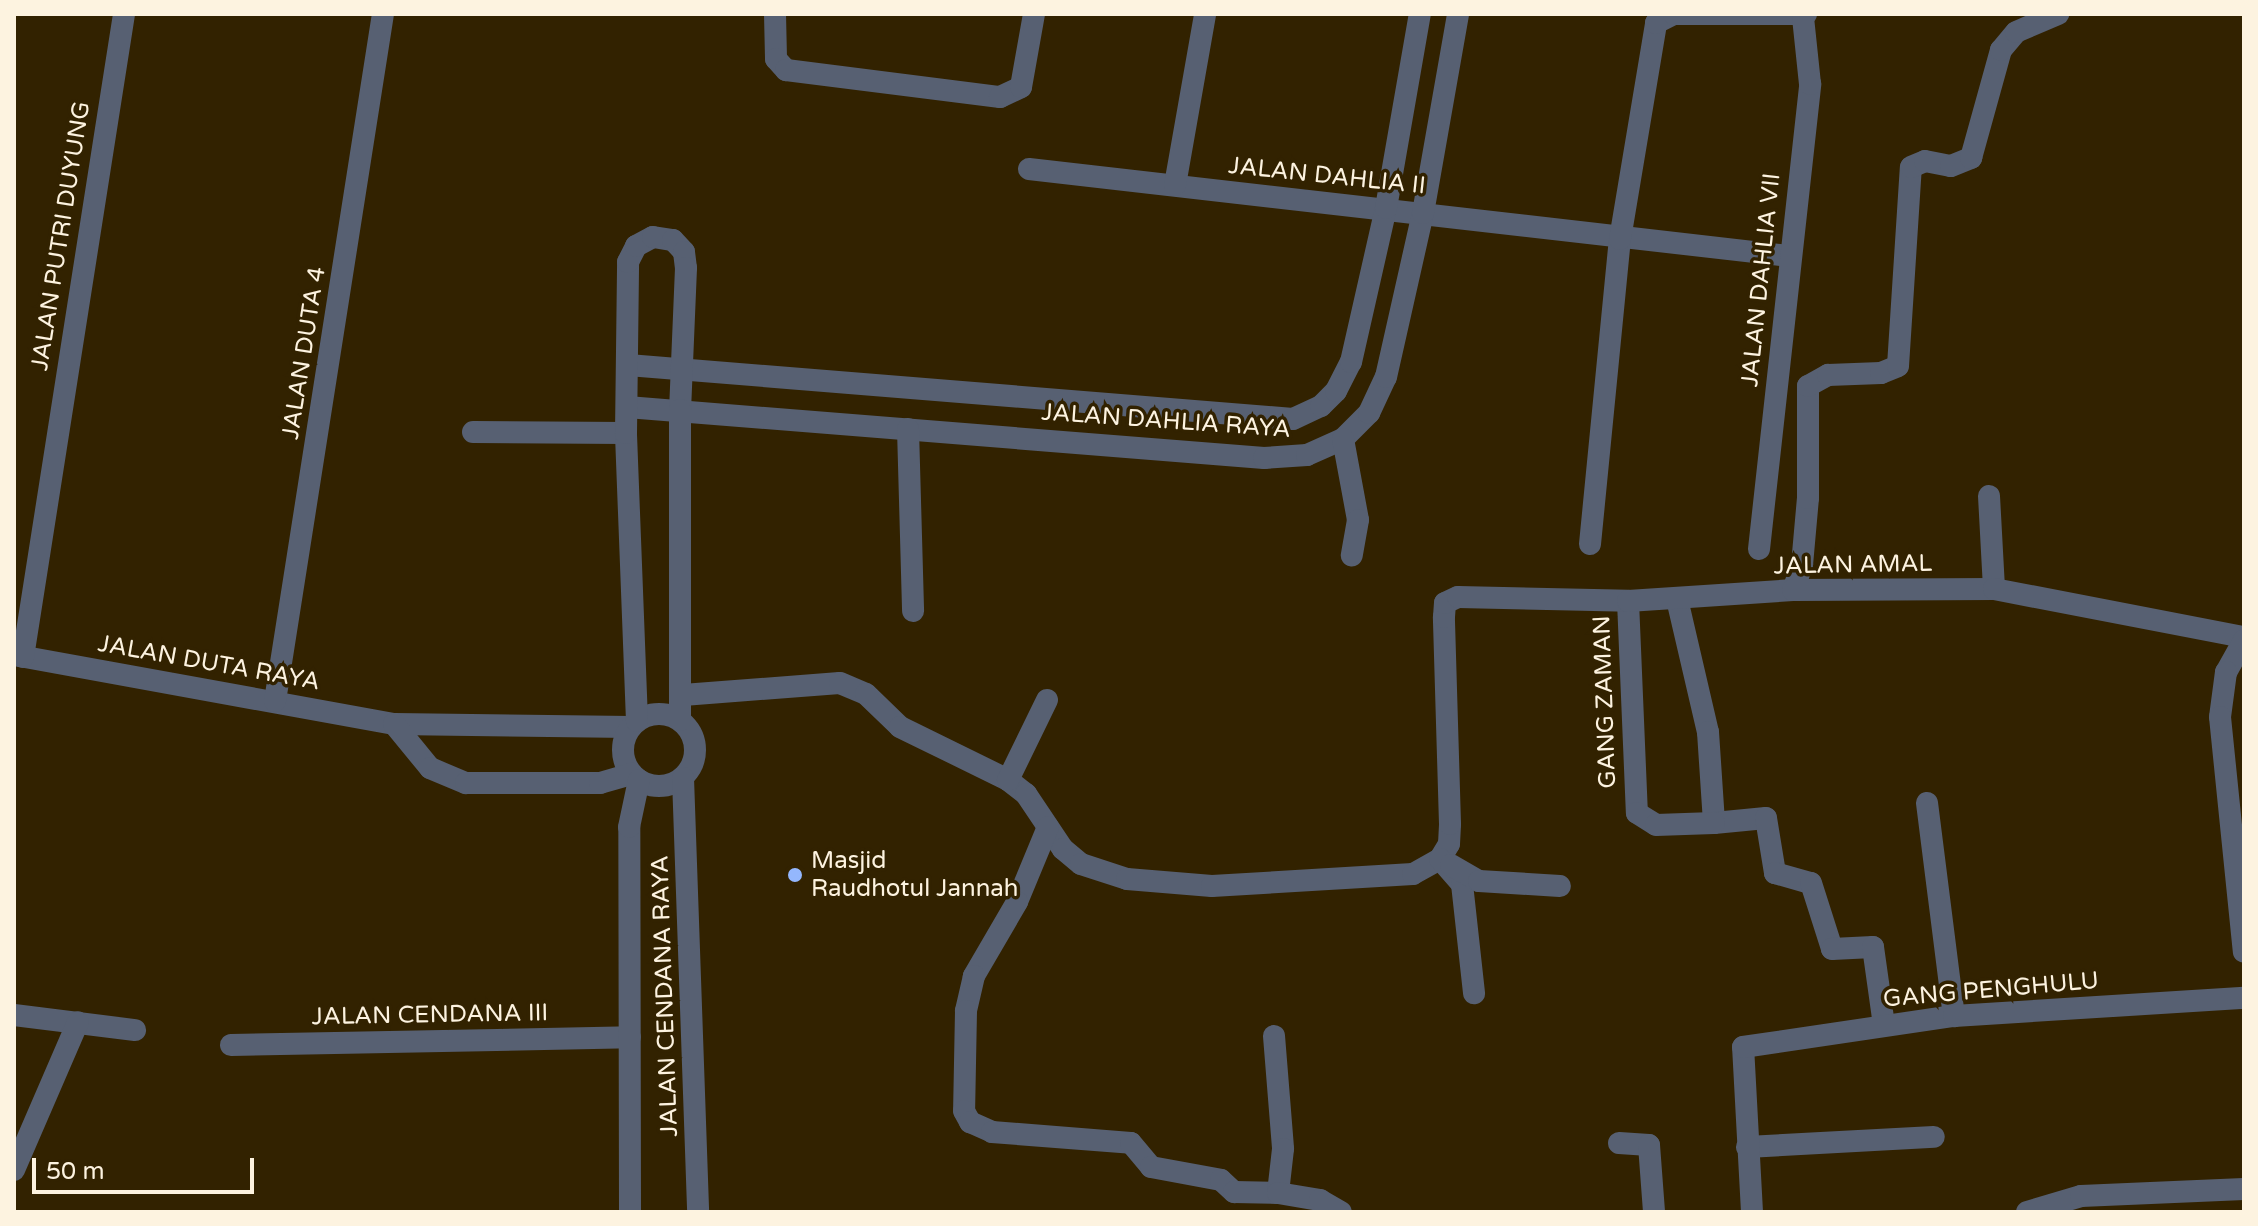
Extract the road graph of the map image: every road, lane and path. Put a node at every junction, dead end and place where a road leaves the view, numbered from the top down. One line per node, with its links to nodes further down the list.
1 (124, 14): 34 (street, JALAN PUTRI DUYUNG)
2 (383, 14): 37 (street, JALAN DUTA 4)
3 (775, 14): 4 (street)
4 (1034, 14)
5 (1205, 14): 11 (street)
6 (1420, 14): 12 (street, JALAN DAHLIA RAYA)
7 (1458, 14): 13 (street, JALAN DAHLIA RAYA)
8 (2058, 14): 29 (street)
9 (1805, 15): 14 (street); 15 (street, JALAN DAHLIA VII)
10 (1029, 169): 11 (street, JALAN DAHLIA II)
11 (1175, 185): 12 (street, JALAN DAHLIA II)
12 (1386, 208): 13 (street, JALAN DAHLIA II); 17 (street, JALAN DAHLIA RAYA)
13 (1423, 213): 14 (street, JALAN DAHLIA II); 23 (street, JALAN DAHLIA RAYA)
14 (1620, 239): 15 (street, JALAN DAHLIA II); 25 (street)
15 (1789, 256): 26 (street, JALAN DAHLIA VII)
16 (628, 365): 17 (street, JALAN DAHLIA RAYA); 17 (street); 18 (street)
17 (682, 367): 19 (street)
18 (627, 407): 19 (street, JALAN DAHLIA RAYA); 22 (street)
19 (680, 410): 20 (street, JALAN DAHLIA RAYA); 35 (street)
20 (908, 429): 23 (street, JALAN DAHLIA RAYA); 32 (street)
21 (473, 432): 22 (street)
22 (626, 433): 40 (street)
23 (1343, 439): 27 (street)
24 (1989, 496): 28 (street)
25 (1590, 544)
26 (1759, 549)
27 (1352, 555)
28 (1994, 589): 29 (street, JALAN AMAL); 33 (street, JALAN AMAL)
29 (1793, 590): 30 (street, JALAN AMAL)
30 (1677, 599): 31 (street, JALAN AMAL); 45 (street)
31 (1628, 601): 45 (street, GANG ZAMAN); 47 (street, JALAN AMAL)
32 (913, 611)
33 (2244, 639): 49 (street)
34 (19, 656): 37 (street, JALAN DUTA RAYA)
35 (683, 695): 38 (street); 43 (street)
36 (1047, 700): 43 (street)
37 (285, 702): 39 (street, JALAN DUTA RAYA)
38 (680, 720): 40 (street); 42 (street)
39 (394, 724): 40 (street, JALAN DUTA RAYA); 41 (street)
40 (634, 724): 41 (street)
41 (635, 777): 42 (street); 58 (street, JALAN CENDANA RAYA)
42 (683, 778): 67 (street, JALAN CENDANA RAYA)
43 (1008, 780): 46 (street)
44 (1927, 803): 53 (street)
45 (1714, 823): 55 (street)
46 (1048, 827): 47 (street); 65 (street)
47 (1440, 859): 48 (street); 50 (street)
48 (1560, 886)
49 (2244, 952)
50 (1474, 993)
51 (2244, 998): 53 (street, GANG PENGHULU)
52 (14, 1015): 54 (street)
53 (1954, 1016): 55 (street, GANG PENGHULU)
54 (78, 1022): 56 (street); 63 (street)
55 (1884, 1025): 62 (street, GANG PENGHULU)
56 (135, 1030)
57 (1274, 1036): 65 (street)
58 (630, 1037): 59 (street, JALAN CENDANA III); 66 (street, JALAN CENDANA RAYA)
59 (231, 1045)
60 (1934, 1137): 62 (street)
61 (1619, 1143): 69 (street)
62 (1747, 1147): 70 (street)
63 (14, 1170)
64 (2244, 1189): 71 (street)
65 (1278, 1193): 68 (street)
66 (630, 1212)
67 (698, 1212)
68 (1341, 1212)
69 (1654, 1212)
70 (1752, 1212)
71 (2027, 1212)

